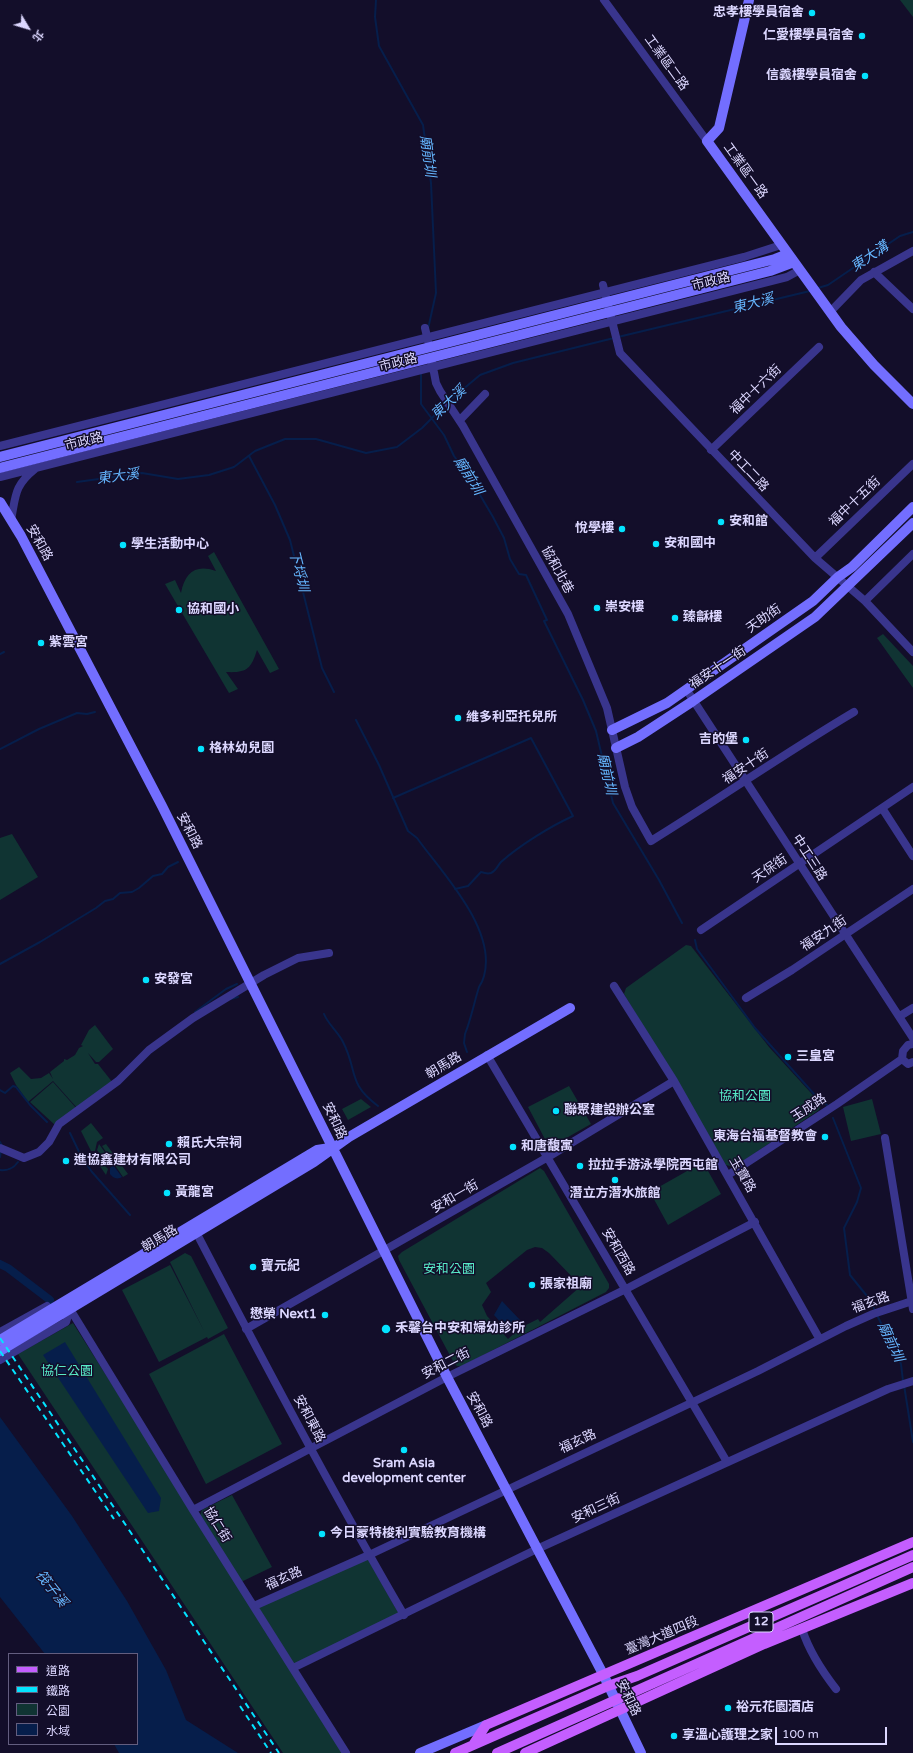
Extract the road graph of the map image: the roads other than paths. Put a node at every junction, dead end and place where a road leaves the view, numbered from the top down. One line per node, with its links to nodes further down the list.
1 (604, 0): 3 (street, 工業區二路)
2 (749, 0): 3 (street, 工業區一路)
3 (707, 141): 4 (street, 工業區一路)
4 (782, 245): 6 (street, 工業區一路); 9 (street, 市政路)
5 (913, 251): 8 (street)
6 (788, 254): 7 (street, 工業區一路); 9 (street, 市政路)
7 (798, 266): 9 (street, 市政路); 10 (street, 工業區一路)
8 (874, 272): 10 (street); 11 (street)
9 (607, 302): 13 (street, 市政路); 15 (street, 市政路); 20 (street, 中工二路)
10 (828, 309): 17 (street)
11 (913, 309)
12 (426, 328): 13 (street, 協和北巷)
13 (427, 337): 15 (street, 協和北巷); 19 (street, 市政路)
14 (819, 347): 20 (street, 福中十六街)
15 (431, 357): 18 (street, 協和北巷); 21 (street, 市政路); 23 (street, 市政路); 24 (street, 市政路)
16 (485, 394): 18 (street)
17 (913, 404)
18 (458, 416): 39 (street, 協和北巷)
19 (0, 446)
20 (711, 450): 31 (street, 中工二路)
21 (0, 457)
22 (913, 464): 31 (street, 福中十五街)
23 (38, 466): 25 (street, 市政路); 28 (street)
24 (0, 468)
25 (0, 477)
26 (0, 502): 28 (street, 安和路)
27 (913, 507): 32 (street, 天助街)
28 (11, 520): 51 (street, 安和路)
29 (913, 523): 33 (street)
30 (913, 554): 34 (street)
31 (815, 558): 32 (street, 中工二路)
32 (838, 577): 33 (street, 中工二路); 36 (street, 天助街)
33 (848, 586): 34 (street, 中工二路); 37 (street, 福安十一街)
34 (865, 601): 35 (street, 中工二路)
35 (913, 652)
36 (686, 689): 37 (street, 中工三路); 39 (street, 天助街)
37 (693, 701): 40 (street, 福安十一街); 41 (street, 中工三路)
38 (854, 712): 41 (street, 福安十街)
39 (612, 730): 40 (street, 協和北巷)
40 (616, 748): 44 (street, 協和北巷)
41 (745, 782): 44 (street, 福安十街); 46 (street, 中工三路)
42 (913, 787): 43 (street, 天保街)
43 (882, 808): 45 (street); 46 (street, 天保街)
44 (651, 841)
45 (913, 856)
46 (798, 864): 48 (street, 天保街); 49 (street, 中工三路)
47 (913, 889): 49 (street, 福安九街)
48 (701, 930)
49 (846, 934): 53 (street, 福安九街); 56 (street, 中工三路)
50 (329, 953): 51 (street)
51 (251, 983): 64 (street); 65 (street, 安和路)
52 (614, 986): 62 (street, 玉寶路)
53 (746, 998)
54 (570, 1008): 59 (street, 朝馬路)
55 (913, 1008): 56 (street)
56 (900, 1016): 57 (street, 中工三路)
57 (913, 1038)
58 (913, 1044): 60 (street, 玉成路)
59 (487, 1055): 65 (street, 朝馬路); 66 (street, 安和西路)
60 (902, 1059): 61 (street); 67 (street, 玉成路)
61 (913, 1062)
62 (674, 1081): 66 (street, 安和一街); 67 (street, 玉寶路)
63 (885, 1138): 72 (street)
64 (0, 1148)
65 (332, 1148): 69 (street, 朝馬路); 70 (street, 安和路); 74 (street, 朝馬路)
66 (548, 1157): 70 (street, 安和一街); 71 (street, 安和西路)
67 (728, 1175): 68 (street, 玉寶路)
68 (755, 1222): 71 (street, 安和二街); 77 (street, 玉寶路)
69 (196, 1232): 73 (street, 朝馬路); 75 (street, 安和東路)
70 (384, 1251): 75 (street, 安和一街); 81 (street, 安和路)
71 (626, 1289): 81 (street, 安和二街); 83 (street, 安和西路)
72 (912, 1305): 77 (street, 福玄路)
73 (70, 1309): 79 (street, 朝馬路); 80 (street); 87 (street, 協仁街)
74 (50, 1310): 76 (street); 78 (street, 朝馬路)
75 (246, 1329): 84 (street, 安和東路)
76 (0, 1332)
77 (819, 1338): 83 (street, 福玄路)
78 (0, 1340)
79 (0, 1350)
80 (0, 1360)
81 (447, 1377): 84 (street, 安和二街); 86 (street, 安和路)
82 (913, 1381): 85 (street, 安和三街)
83 (693, 1402): 85 (street, 安和西路); 86 (street, 福玄路)
84 (312, 1449): 87 (street, 安和二街); 90 (street, 安和東路)
85 (727, 1462): 89 (street, 安和三街)
86 (506, 1489): 89 (street, 安和路); 90 (street, 福玄路)
87 (193, 1510): 94 (street, 協仁街)
88 (913, 1542): 98 (main road, 臺灣大道四段 / 12)
89 (537, 1549): 95 (street, 安和三街); 98 (street, 安和路)
90 (369, 1555): 94 (street, 福玄路); 95 (street, 安和東路)
91 (913, 1555): 99 (main road, 臺灣大道四段 / 12)
92 (913, 1567): 101 (main road, 12)
93 (913, 1583): 96 (main road, 12)
94 (254, 1606): 97 (street, 協仁街)
95 (404, 1615): 97 (street, 安和三街)
96 (802, 1629): 100 (street); 101 (main road, 12)
97 (293, 1668): 104 (street, 協仁街)
98 (603, 1674): 99 (street, 安和路); 102 (main road, 臺灣大道四段)
99 (608, 1686): 101 (street, 安和路); 103 (main road, 臺灣大道四段 / 12)
100 (836, 1689)
101 (617, 1705): 107 (main road, 12); 108 (main road); 109 (street, 安和路)
102 (486, 1725): 103 (main road); 105 (street, 臺灣大道四段)
103 (473, 1745): 106 (main road, 臺灣大道四段 / 12)
104 (346, 1753)
105 (420, 1753)
106 (455, 1753)
107 (497, 1753)
108 (525, 1753)
109 (641, 1753)

